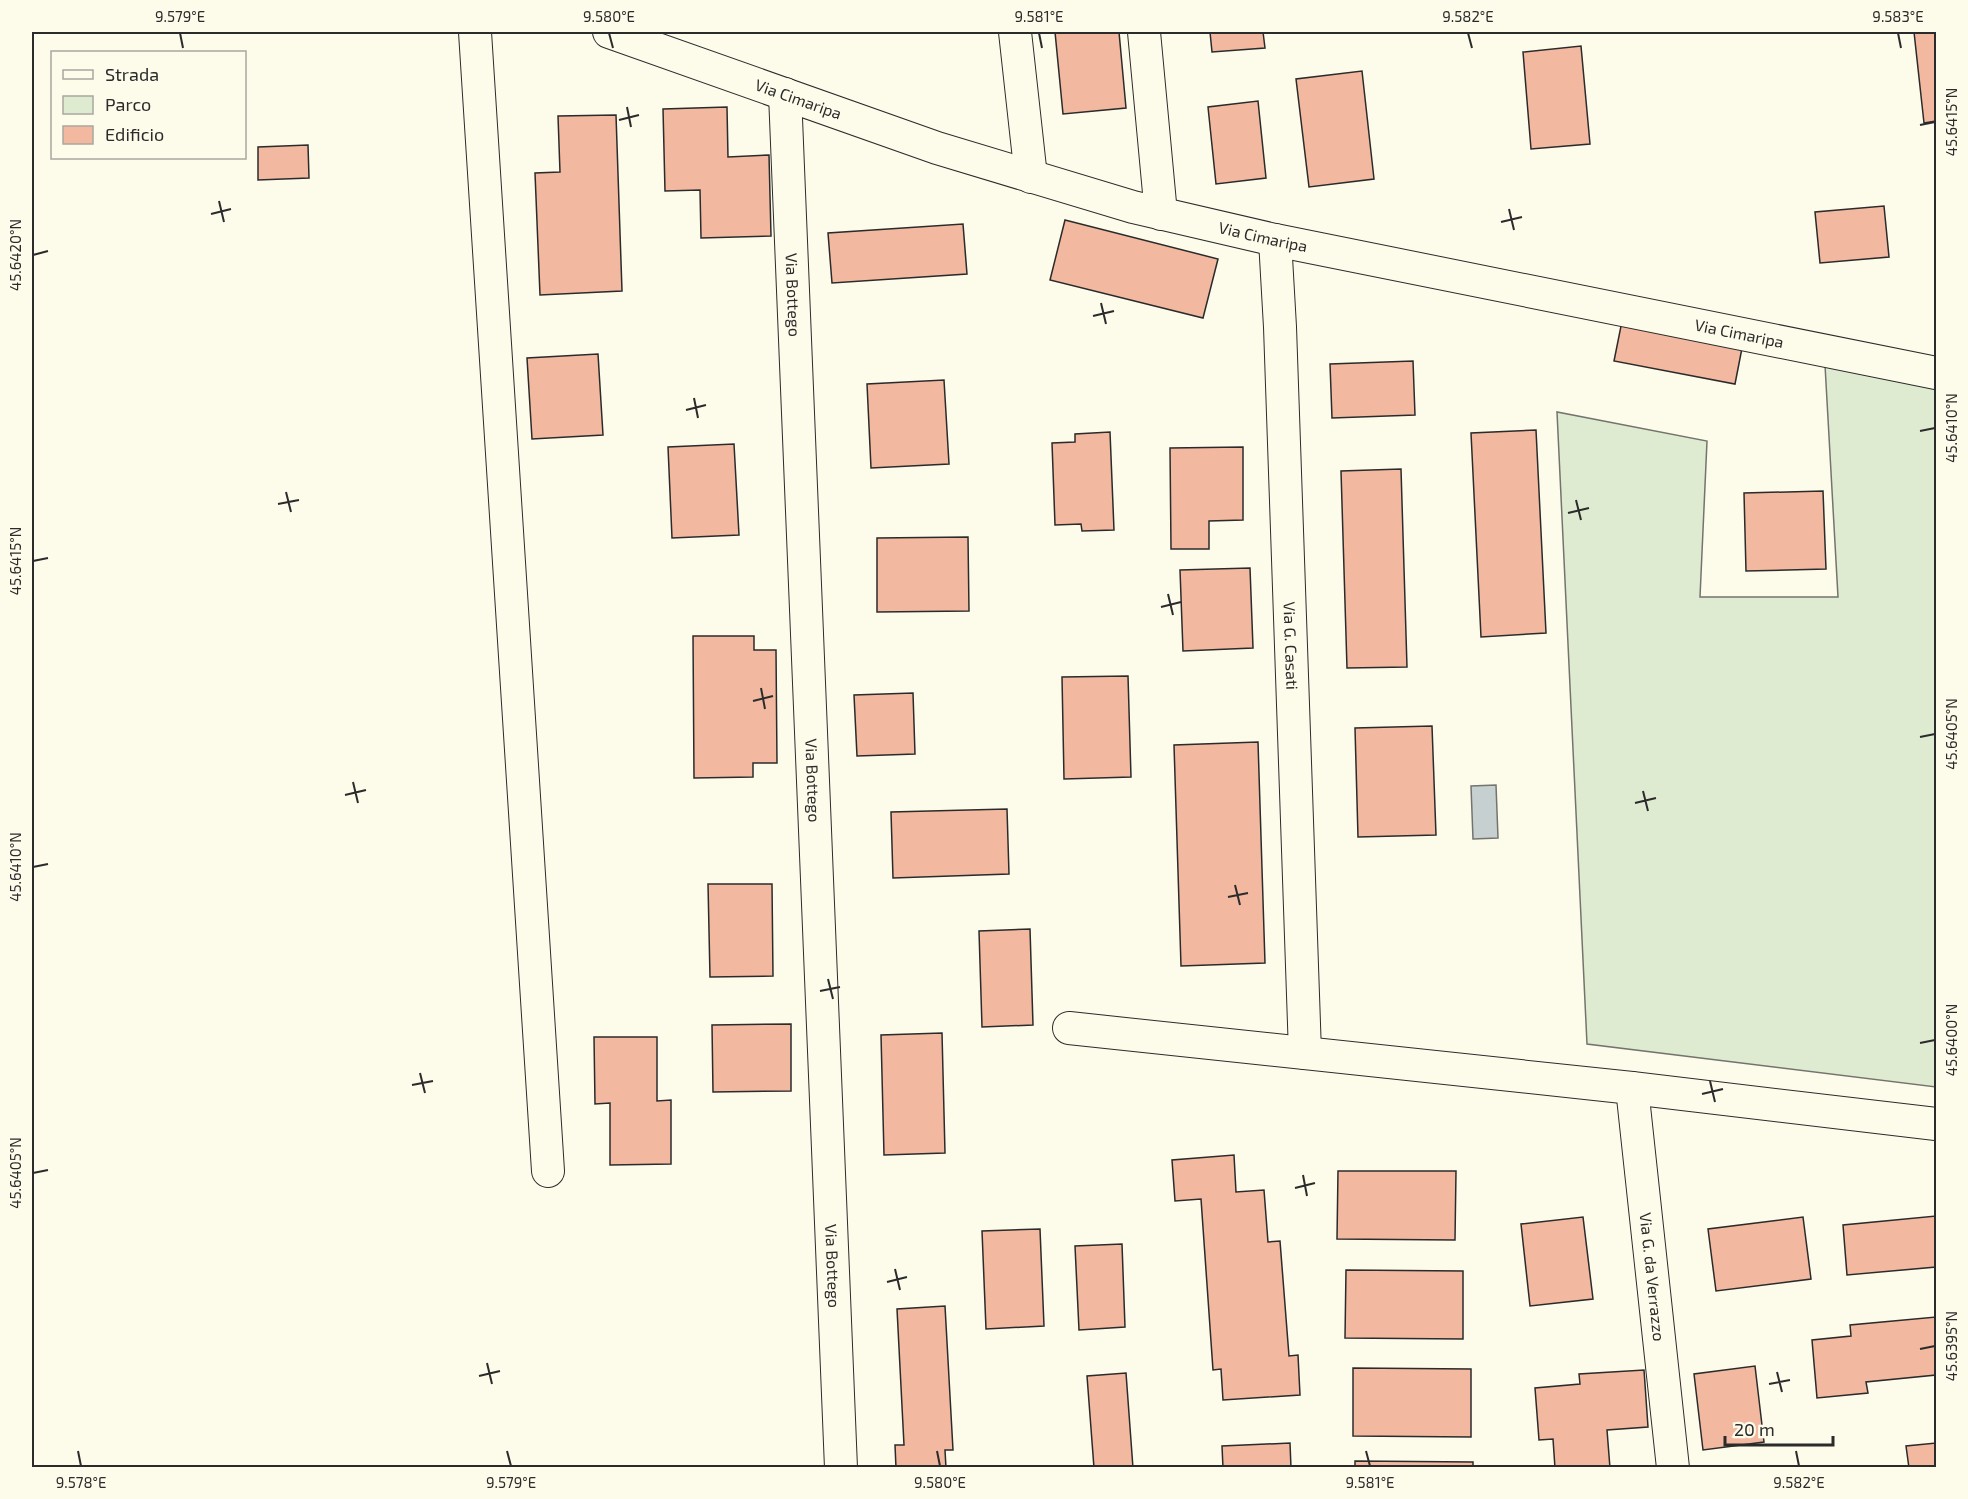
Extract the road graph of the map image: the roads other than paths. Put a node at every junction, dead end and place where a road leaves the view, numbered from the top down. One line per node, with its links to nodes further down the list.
1 (475, 32): 14 (street)
2 (609, 32): 5 (street, Via Cimaripa)
3 (1015, 32): 6 (street)
4 (1143, 32): 7 (street)
5 (784, 94): 6 (street, Via Cimaripa); 15 (street, Via Bottego)
6 (1031, 177): 7 (street, Via Cimaripa)
7 (1161, 214): 8 (street, Via Cimaripa)
8 (1275, 240): 9 (street, Via Cimaripa); 11 (street, Via G. Casati)
9 (1936, 373)
10 (1069, 1028): 11 (street)
11 (1305, 1053): 12 (street)
12 (1632, 1088): 13 (street); 16 (street, Via G. da Verrazzo)
13 (1936, 1124)
14 (548, 1171)
15 (841, 1467)
16 (1673, 1467)

